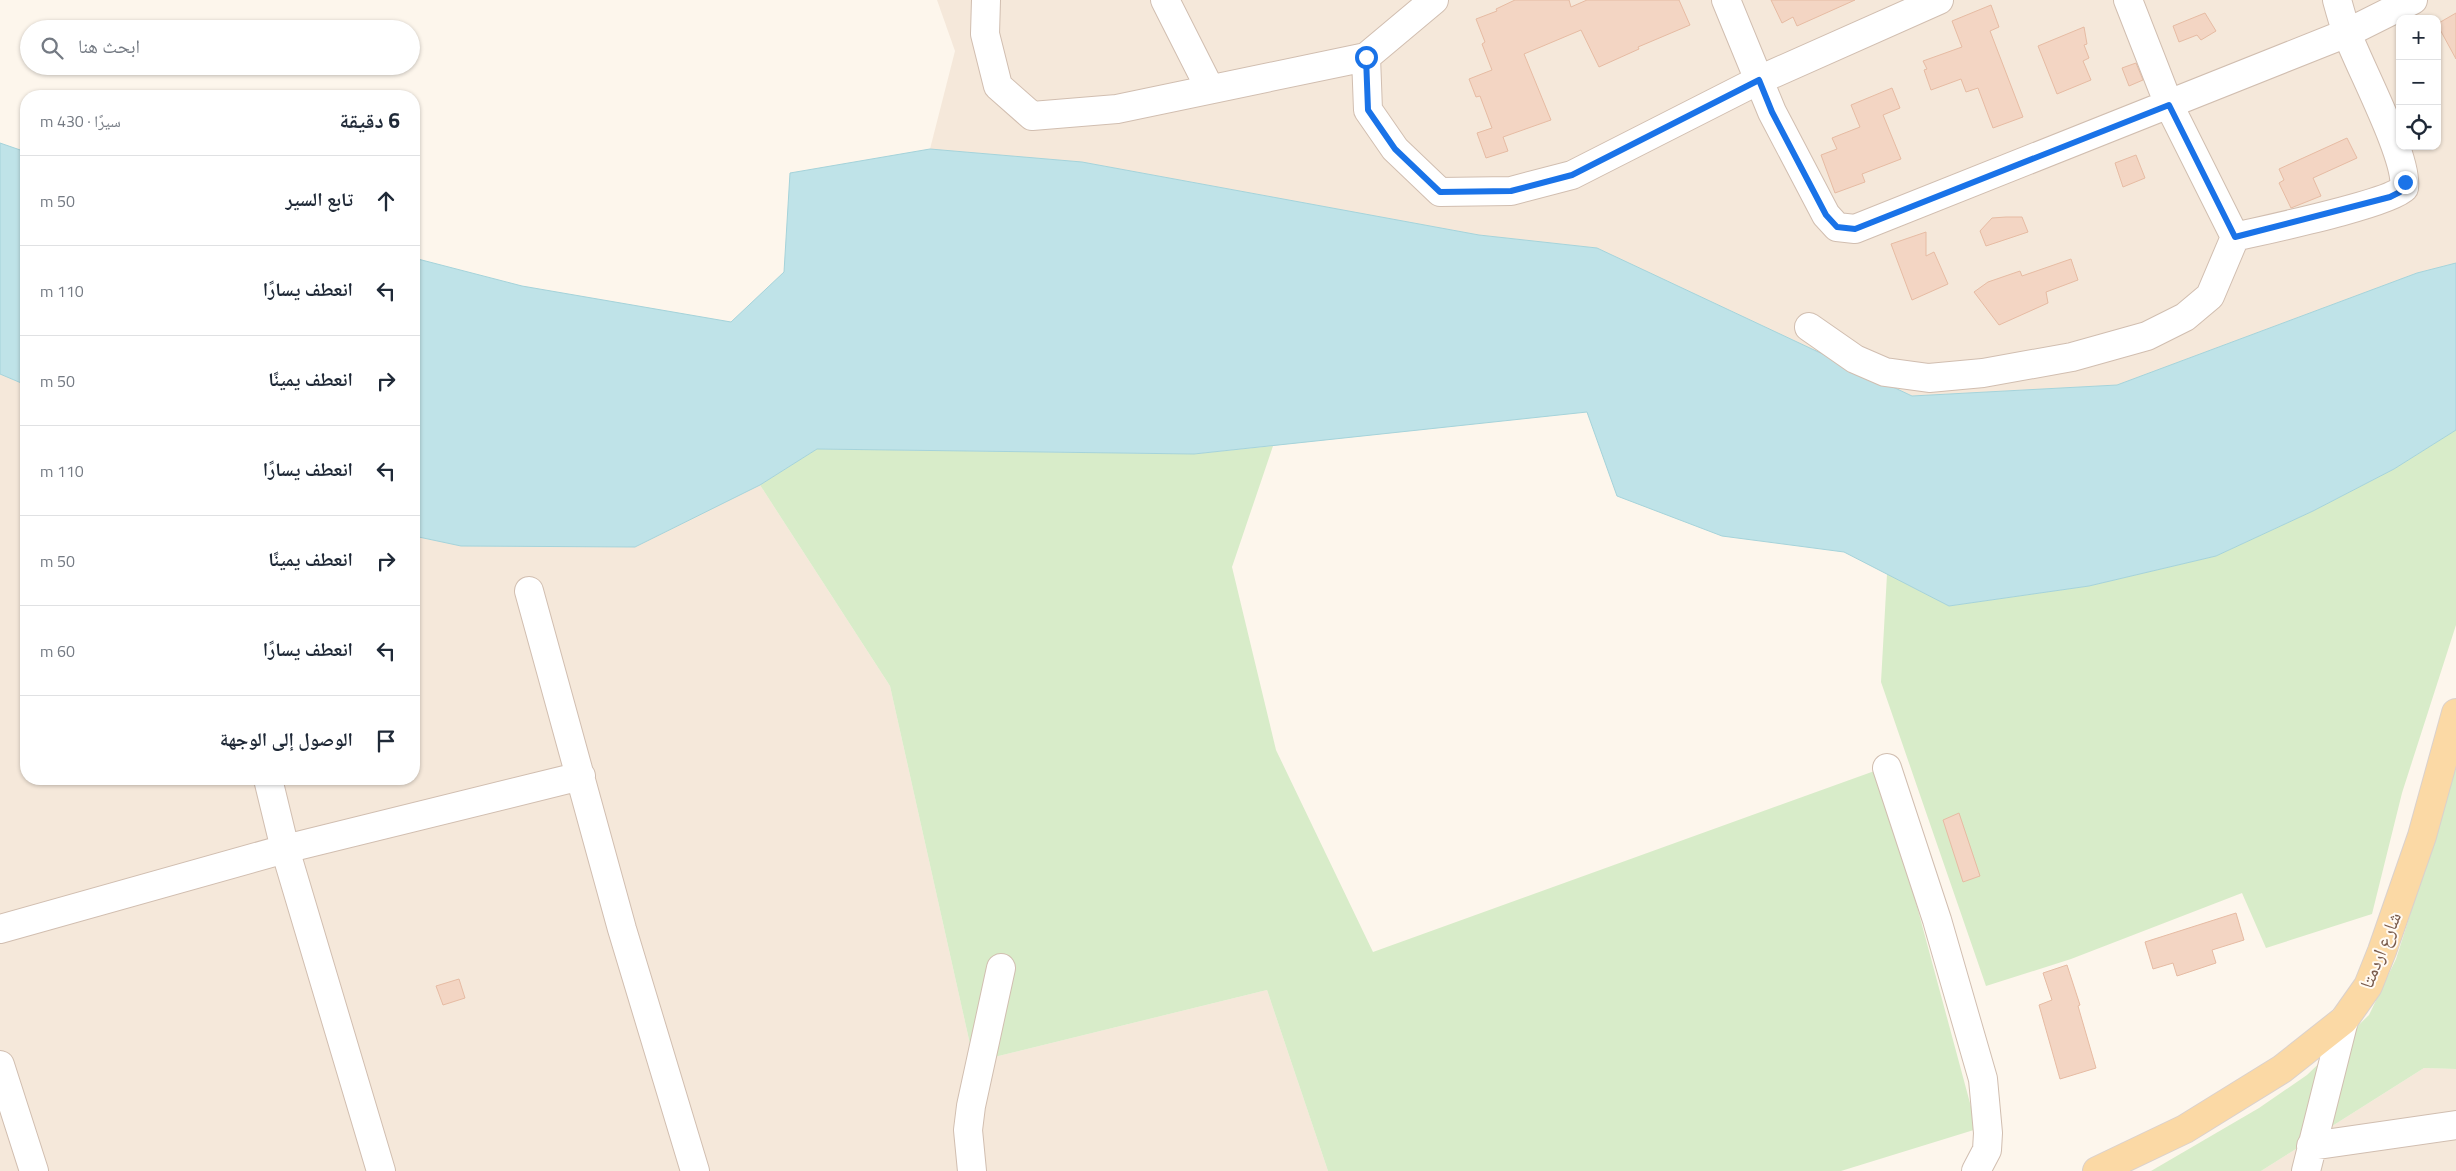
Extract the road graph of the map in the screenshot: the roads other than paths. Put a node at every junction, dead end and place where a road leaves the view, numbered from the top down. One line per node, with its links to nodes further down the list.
1 (986, 0): 12 (street)
2 (1165, 0): 12 (street)
3 (1434, 0): 10 (street)
4 (1726, 0): 11 (street)
5 (1939, 0): 11 (street)
6 (2128, 0): 13 (street)
7 (2337, 0): 9 (street)
8 (2413, 0): 9 (street)
9 (2347, 34): 13 (street); 14 (street)
10 (1366, 57): 11 (street); 12 (street)
11 (1759, 80): 13 (street)
12 (1210, 89)
13 (2169, 105): 14 (street)
14 (2235, 237): 15 (street)
15 (1809, 327)
16 (529, 591): 19 (street)
17 (2456, 713): 24 (main road, شارع اردمتا)
18 (1887, 768): 32 (street)
19 (580, 776): 21 (street); 30 (street)
20 (269, 785): 21 (street)
21 (285, 849): 22 (street); 29 (street)
22 (0, 929)
23 (1001, 968): 31 (street)
24 (2344, 1020): 27 (street); 33 (main road, شارع اردمتا)
25 (0, 1065): 28 (street)
26 (2456, 1125): 27 (street)
27 (2309, 1158)
28 (34, 1171)
29 (381, 1171)
30 (695, 1171)
31 (972, 1171)
32 (1976, 1171)
33 (2097, 1171)

